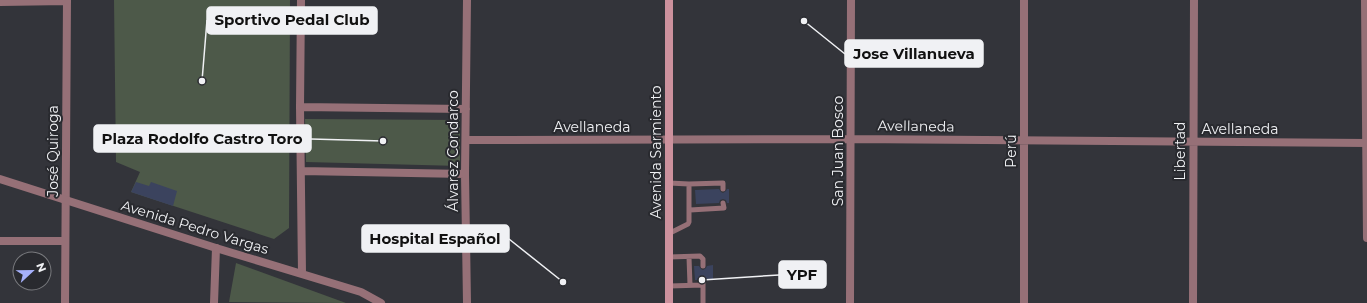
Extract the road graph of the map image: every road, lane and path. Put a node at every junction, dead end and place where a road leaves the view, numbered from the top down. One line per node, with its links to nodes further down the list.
1 (67, 0): 9 (street); 27 (street, José Quiroga)
2 (301, 0): 11 (street)
3 (467, 0): 12 (street, Álvarez Condarco)
4 (669, 0): 15 (main road, Avenida Sarmiento)
5 (851, 0): 13 (street, San Juan Bosco)
6 (1024, 0): 16 (street, Perú)
7 (1194, 0): 17 (street, Libertad)
8 (1365, 0): 18 (street)
9 (18, 1): 10 (street)
10 (0, 2)
11 (300, 107): 12 (street); 19 (street)
12 (466, 109): 14 (street, Álvarez Condarco)
13 (850, 139): 15 (street, Avellaneda); 16 (street, Avellaneda); 47 (street, San Juan Bosco)
14 (466, 140): 15 (street, Avellaneda); 20 (street, Álvarez Condarco)
15 (669, 140): 22 (main road, Avenida Sarmiento)
16 (1024, 140): 17 (street, Avellaneda); 48 (street, Perú)
17 (1193, 142): 18 (street, Avellaneda); 49 (street, Libertad)
18 (1366, 143): 31 (street)
19 (301, 171): 20 (street); 38 (street)
20 (466, 174): 44 (street, Álvarez Condarco)
21 (0, 179): 27 (street, Avenida Pedro Vargas)
22 (669, 183): 24 (lane); 30 (main road, Avenida Sarmiento)
23 (703, 183): 24 (lane); 25 (lane); 26 (lane)
24 (689, 184): 29 (lane)
25 (723, 189)
26 (703, 190)
27 (66, 200): 33 (street, José Quiroga); 34 (street, Avenida Pedro Vargas)
28 (723, 203): 29 (lane)
29 (690, 210): 30 (lane)
30 (670, 233): 36 (main road, Avenida Sarmiento)
31 (1367, 238)
32 (0, 241): 33 (street)
33 (65, 241): 41 (street, José Quiroga)
34 (216, 248): 38 (street, Avenida Pedro Vargas); 42 (street)
35 (689, 256): 36 (lane); 37 (lane); 39 (lane)
36 (669, 257): 40 (main road, Avenida Sarmiento)
37 (703, 266)
38 (302, 273): 43 (street, Avenida Pedro Vargas)
39 (690, 285): 40 (lane); 46 (lane)
40 (669, 286): 45 (main road, Avenida Sarmiento)
41 (65, 303)
42 (214, 303)
43 (382, 303)
44 (467, 303)
45 (669, 303)
46 (703, 303)
47 (850, 303)
48 (1024, 303)
49 (1193, 303)

